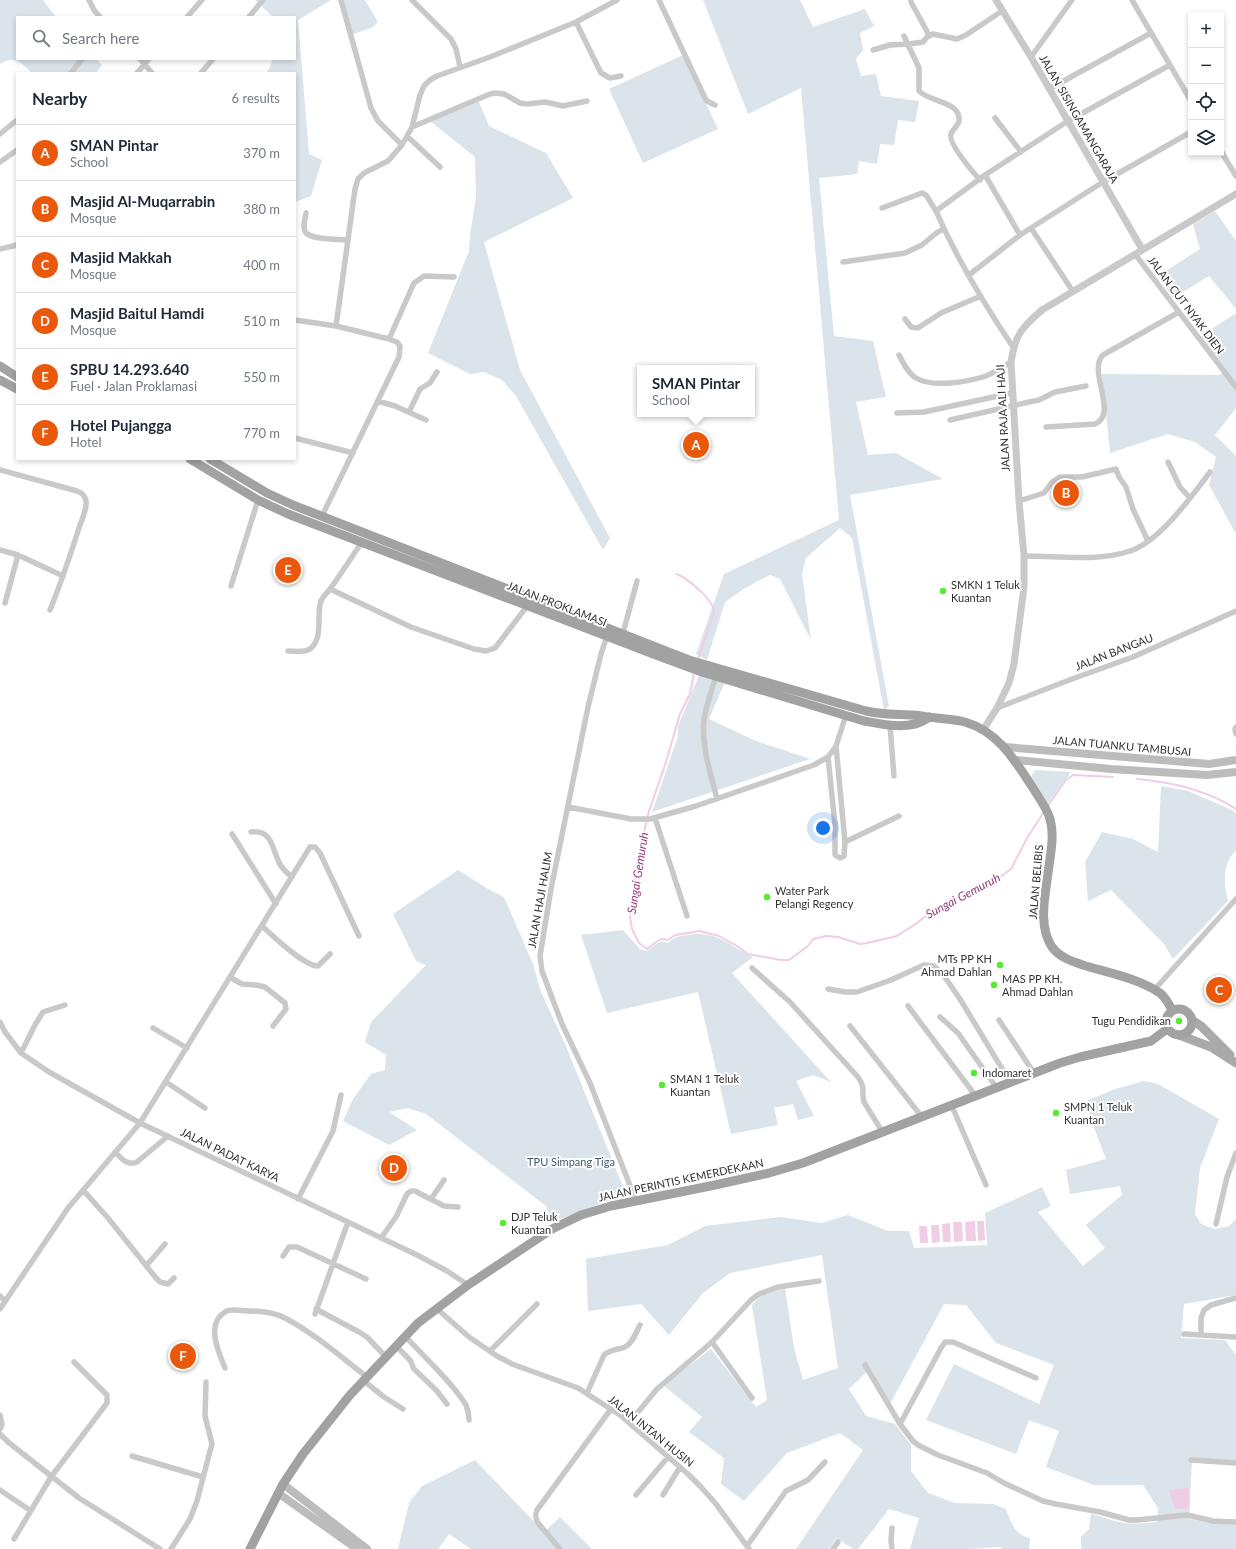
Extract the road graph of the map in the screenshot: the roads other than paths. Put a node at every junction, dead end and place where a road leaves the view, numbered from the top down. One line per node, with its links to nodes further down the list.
1 (89, 0): 13 (street)
2 (202, 0): 14 (street)
3 (263, 0): 15 (street)
4 (341, 0): 46 (street)
5 (412, 0): 29 (street)
6 (617, 0): 16 (street)
7 (659, 0): 38 (street)
8 (911, 0): 18 (street)
9 (996, 0): 12 (street, JALAN SISINGAMANGARAJA)
10 (1072, 0): 22 (street)
11 (1132, 0): 17 (street)
12 (1002, 11): 18 (street); 22 (street, JALAN SISINGAMANGARAJA)
13 (99, 16)
14 (188, 16)
15 (250, 16)
16 (576, 22): 29 (street); 34 (street)
17 (1151, 33): 28 (street); 35 (street)
18 (929, 35): 20 (street)
19 (904, 36): 20 (street)
20 (909, 44): 21 (street); 54 (street)
21 (873, 50)
22 (1031, 57): 35 (street, JALAN SISINGAMANGARAJA)
23 (81, 60): 30 (street)
24 (141, 60): 27 (street)
25 (148, 60): 27 (street)
26 (212, 60): 33 (street)
27 (144, 64): 31 (street); 32 (street)
28 (1170, 65): 36 (street); 41 (street)
29 (460, 67): 42 (street)
30 (72, 72)
31 (138, 72)
32 (151, 72)
33 (202, 72)
34 (621, 76)
35 (1049, 89): 41 (street, JALAN SISINGAMANGARAJA)
36 (1188, 95)
37 (586, 101): 42 (street)
38 (715, 105)
39 (995, 118): 48 (street)
40 (16, 121): 43 (street)
41 (1068, 121): 48 (street); 55 (street, JALAN SISINGAMANGARAJA)
42 (412, 127): 45 (street)
43 (0, 134)
44 (1188, 134): 55 (street)
45 (407, 136): 46 (street); 51 (street)
46 (402, 145): 63 (street)
47 (16, 151): 50 (street)
48 (1021, 152): 52 (street)
49 (1224, 156): 53 (street)
50 (0, 162)
51 (440, 167)
52 (985, 175): 54 (street); 62 (street)
53 (1236, 176)
54 (980, 180): 58 (street)
55 (1103, 182): 60 (street); 66 (street, JALAN SISINGAMANGARAJA)
56 (1236, 194): 66 (street, JALAN RAJA ALI HAJI)
57 (882, 208): 58 (street)
58 (936, 211): 61 (street)
59 (306, 214): 63 (street)
60 (1031, 228): 62 (street); 71 (street)
61 (944, 229): 68 (street); 69 (street)
62 (1020, 235): 69 (street)
63 (348, 240): 76 (street)
64 (16, 245): 65 (street)
65 (0, 249)
66 (1142, 249): 67 (street, JALAN RAJA ALI HAJI)
67 (1135, 254): 71 (street, JALAN RAJA ALI HAJI); 73 (street, JALAN CUT NYAK DIEN)
68 (844, 262)
69 (969, 275): 72 (street)
70 (454, 277): 77 (street)
71 (1072, 290): 78 (street, JALAN RAJA ALI HAJI)
72 (981, 296): 74 (street); 78 (street)
73 (1179, 312): 86 (street, JALAN CUT NYAK DIEN); 95 (street)
74 (905, 319)
75 (296, 320): 76 (street)
76 (336, 326): 77 (street)
77 (389, 339): 89 (street)
78 (1013, 347): 80 (street, JALAN RAJA ALI HAJI)
79 (899, 356): 80 (street)
80 (1011, 362): 88 (street, JALAN RAJA ALI HAJI)
81 (0, 366): 83 (highway)
82 (437, 372): 91 (street)
83 (16, 376)
84 (0, 380): 87 (highway)
85 (1086, 386): 90 (street)
86 (1236, 387)
87 (16, 388)
88 (1012, 393): 90 (street, JALAN RAJA ALI HAJI); 92 (street)
89 (378, 400): 91 (street); 97 (street)
90 (1013, 405): 94 (street); 105 (street, JALAN RAJA ALI HAJI)
91 (409, 412): 93 (street)
92 (896, 412)
93 (426, 420)
94 (950, 420)
95 (1046, 427)
96 (296, 438): 97 (street)
97 (353, 453): 106 (street)
98 (192, 460): 104 (highway, JALAN PROKLAMASI)
99 (212, 460): 106 (highway, JALAN PROKLAMASI)
100 (1168, 462): 103 (street)
101 (0, 470): 113 (street)
102 (1210, 472): 103 (street)
103 (1190, 498): 107 (street)
104 (258, 500): 108 (highway, JALAN PROKLAMASI); 115 (street)
105 (1019, 501): 107 (street); 112 (street, JALAN RAJA ALI HAJI)
106 (322, 516): 109 (highway, JALAN PROKLAMASI)
107 (1148, 541): 112 (street)
108 (362, 542): 109 (highway, JALAN PROKLAMASI); 116 (street)
109 (392, 549): 118 (highway, JALAN PROKLAMASI); 121 (highway, JALAN PROKLAMASI)
110 (0, 550): 111 (street)
111 (18, 555): 113 (street); 117 (street)
112 (1024, 556): 126 (street, JALAN RAJA ALI HAJI)
113 (63, 576): 119 (street)
114 (637, 581): 121 (street)
115 (231, 586)
116 (330, 589): 118 (street); 123 (street)
117 (5, 603)
118 (528, 605): 122 (highway, JALAN PROKLAMASI)
119 (50, 610)
120 (1236, 611): 126 (street, JALAN BANGAU)
121 (623, 633): 124 (highway, JALAN PROKLAMASI)
122 (607, 636): 124 (highway, JALAN PROKLAMASI); 143 (street, JALAN HAJI HALIM)
123 (288, 651)
124 (657, 652): 125 (highway, JALAN PROKLAMASI)
125 (718, 672): 127 (highway, JALAN PROKLAMASI); 128 (highway, JALAN PROKLAMASI); 142 (street)
126 (997, 708): 133 (street, JALAN RAJA ALI HAJI)
127 (866, 711): 129 (highway, JALAN PROKLAMASI); 130 (highway)
128 (846, 715): 130 (highway, JALAN PROKLAMASI); 135 (street)
129 (930, 717): 131 (highway, JALAN PROKLAMASI); 133 (highway, JALAN PROKLAMASI)
130 (864, 721): 131 (highway, JALAN PROKLAMASI)
131 (890, 726): 141 (street)
132 (1236, 727): 134 (street)
133 (983, 730): 136 (highway, JALAN PROKLAMASI)
134 (1236, 734)
135 (836, 746): 137 (street); 148 (street)
136 (1005, 747): 138 (highway, JALAN PROKLAMASI); 139 (main road, JALAN TUANKU TAMBUSAI)
137 (828, 757): 142 (street); 148 (street)
138 (1016, 760): 140 (main road, JALAN TUANKU TAMBUSAI); 159 (highway, JALAN BELIBIS)
139 (1236, 760)
140 (1236, 772)
141 (894, 776)
142 (717, 799): 145 (street)
143 (568, 807): 145 (street); 194 (street, JALAN HAJI HALIM)
144 (900, 816): 148 (street)
145 (652, 819): 152 (street)
146 (251, 832): 149 (street)
147 (232, 834): 151 (street)
148 (845, 842)
149 (292, 877): 151 (street); 154 (street)
150 (1236, 899): 159 (street)
151 (276, 904): 153 (street)
152 (687, 916)
153 (262, 926): 155 (street); 157 (street)
154 (359, 936)
155 (330, 954)
156 (752, 968): 185 (street)
157 (231, 978): 167 (street); 172 (street)
158 (828, 989): 177 (street)
159 (1154, 990): 162 (highway, JALAN BELIBIS)
160 (65, 1005): 173 (street)
161 (908, 1006): 180 (street)
162 (1172, 1010): 165 (highway); 170 (highway)
163 (940, 1017): 178 (street)
164 (999, 1020): 175 (street)
165 (1192, 1020): 171 (highway); 174 (main road)
166 (0, 1022): 173 (street, JALAN PADAT KARYA)
167 (273, 1026)
168 (850, 1026): 183 (street)
169 (153, 1028): 172 (street)
170 (1167, 1029): 171 (highway); 175 (highway, JALAN PERINTIS KEMERDEKAAN)
171 (1179, 1035): 174 (main road)
172 (187, 1048): 176 (street)
173 (21, 1053): 184 (street, JALAN PADAT KARYA)
174 (1236, 1063)
175 (1034, 1073): 177 (highway, JALAN PERINTIS KEMERDEKAAN)
176 (166, 1082): 182 (street); 184 (street)
177 (1010, 1082): 178 (highway, JALAN PERINTIS KEMERDEKAAN)
178 (996, 1087): 180 (highway, JALAN PERINTIS KEMERDEKAAN)
179 (341, 1095): 192 (street)
180 (975, 1095): 181 (highway, JALAN PERINTIS KEMERDEKAAN)
181 (952, 1104): 183 (highway, JALAN PERINTIS KEMERDEKAAN); 190 (street)
182 (205, 1108)
183 (922, 1117): 185 (highway, JALAN PERINTIS KEMERDEKAAN)
184 (140, 1123): 186 (street, JALAN PADAT KARYA); 187 (street)
185 (883, 1132): 194 (highway, JALAN PERINTIS KEMERDEKAAN)
186 (168, 1136): 187 (street); 192 (street, JALAN PADAT KARYA)
187 (115, 1152): 191 (street)
188 (1236, 1153): 197 (street)
189 (444, 1180): 193 (street)
190 (986, 1185)
191 (84, 1190): 202 (street); 209 (street)
192 (298, 1198): 196 (street, JALAN PADAT KARYA)
193 (431, 1199): 195 (street); 198 (street)
194 (636, 1201): 206 (highway, JALAN PERINTIS KEMERDEKAAN)
195 (458, 1207)
196 (348, 1222): 198 (street, JALAN PADAT KARYA); 201 (street)
197 (1216, 1224)
198 (381, 1238): 206 (street, JALAN PADAT KARYA)
199 (165, 1244): 202 (street)
200 (283, 1256): 201 (street)
201 (333, 1263): 204 (street); 221 (street)
202 (146, 1266): 203 (street)
203 (174, 1278)
204 (366, 1279)
205 (819, 1281): 218 (street)
206 (468, 1284): 211 (highway, JALAN PERINTIS KEMERDEKAAN)
207 (0, 1296): 209 (street)
208 (1236, 1298): 215 (street)
209 (5, 1301): 212 (street)
210 (537, 1304): 220 (street)
211 (436, 1308): 216 (highway, JALAN PERINTIS KEMERDEKAAN); 220 (street, JALAN INTAN HUSIN)
212 (0, 1309)
213 (640, 1325): 228 (street)
214 (1184, 1334): 215 (street)
215 (1201, 1334): 217 (street)
216 (405, 1336): 219 (highway, JALAN PERINTIS KEMERDEKAAN); 234 (street)
217 (1236, 1337)
218 (712, 1342): 229 (street); 235 (street)
219 (396, 1346): 221 (highway, JALAN PERINTIS KEMERDEKAAN); 230 (street)
220 (490, 1351): 228 (street, JALAN INTAN HUSIN)
221 (386, 1357): 226 (highway, JALAN PERINTIS KEMERDEKAAN)
222 (74, 1362): 245 (street)
223 (865, 1365): 236 (street)
224 (225, 1368): 226 (street)
225 (1036, 1378): 236 (street)
226 (366, 1379): 231 (street); 247 (highway, JALAN PERINTIS KEMERDEKAAN)
227 (206, 1382): 246 (street)
228 (587, 1393): 232 (street, JALAN INTAN HUSIN)
229 (752, 1398)
230 (446, 1404)
231 (403, 1409)
232 (611, 1410): 235 (street, JALAN INTAN HUSIN); 263 (street)
233 (0, 1415): 237 (street)
234 (469, 1420)
235 (629, 1423): 240 (street, JALAN INTAN HUSIN)
236 (900, 1424): 253 (street)
237 (0, 1429)
238 (0, 1434): 245 (street)
239 (132, 1456): 246 (street)
240 (668, 1458): 244 (street, JALAN INTAN HUSIN); 250 (street)
241 (1192, 1460): 243 (street)
242 (825, 1462): 258 (street)
243 (1236, 1463)
244 (680, 1467): 251 (street); 258 (street, JALAN INTAN HUSIN)
245 (51, 1477): 252 (street); 259 (street)
246 (203, 1477): 260 (street)
247 (283, 1484): 249 (highway, JALAN PERINTIS KEMERDEKAAN); 262 (main road)
248 (0, 1490): 252 (street)
249 (278, 1492): 257 (highway, JALAN PERINTIS KEMERDEKAAN); 261 (main road)
250 (636, 1495)
251 (664, 1495)
252 (31, 1511): 255 (street)
253 (1236, 1522)
254 (892, 1528): 265 (street)
255 (14, 1539)
256 (838, 1542): 264 (street)
257 (252, 1548)
258 (748, 1548)
259 (160, 1549)
260 (171, 1549)
261 (357, 1549)
262 (367, 1549)
263 (559, 1549)
264 (833, 1549)
265 (892, 1549)

